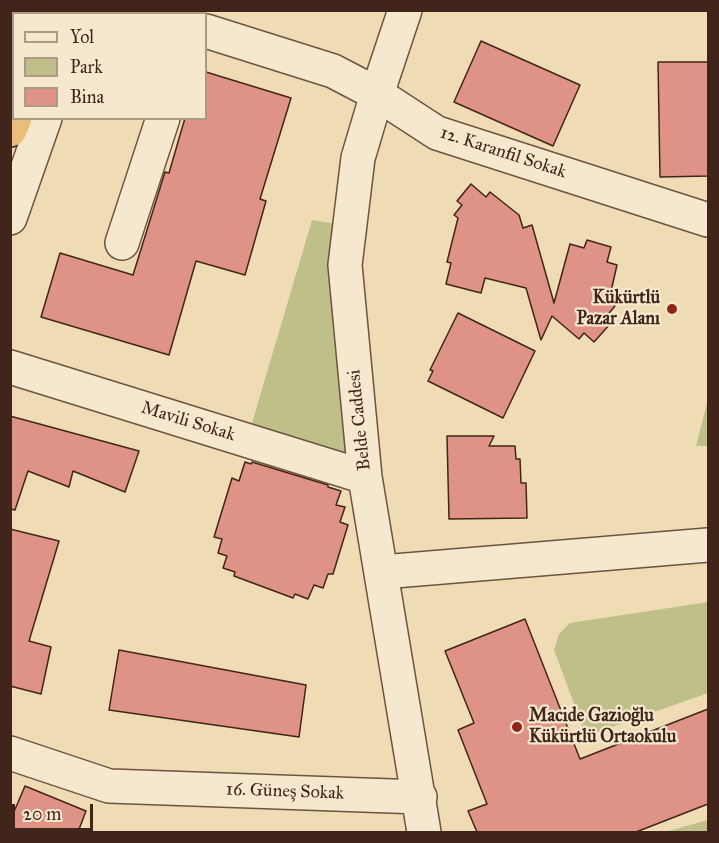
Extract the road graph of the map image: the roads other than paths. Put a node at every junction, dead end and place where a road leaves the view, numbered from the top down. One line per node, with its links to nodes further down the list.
1 (405, 10): 3 (street, Belde Caddesi)
2 (207, 31): 3 (street, 12. Karanfil Sokak)
3 (377, 94): 7 (street, 12. Karanfil Sokak); 10 (street, Belde Caddesi)
4 (44, 120): 6 (street)
5 (162, 120): 8 (street)
6 (10, 218)
7 (708, 220)
8 (122, 243)
9 (10, 367): 10 (street, Mavili Sokak)
10 (365, 477): 12 (street, Belde Caddesi)
11 (708, 545): 12 (street)
12 (382, 572): 14 (street, Belde Caddesi)
13 (10, 753): 14 (street, 16. Güneş Sokak)
14 (420, 797): 15 (street, Belde Caddesi)
15 (424, 832)

